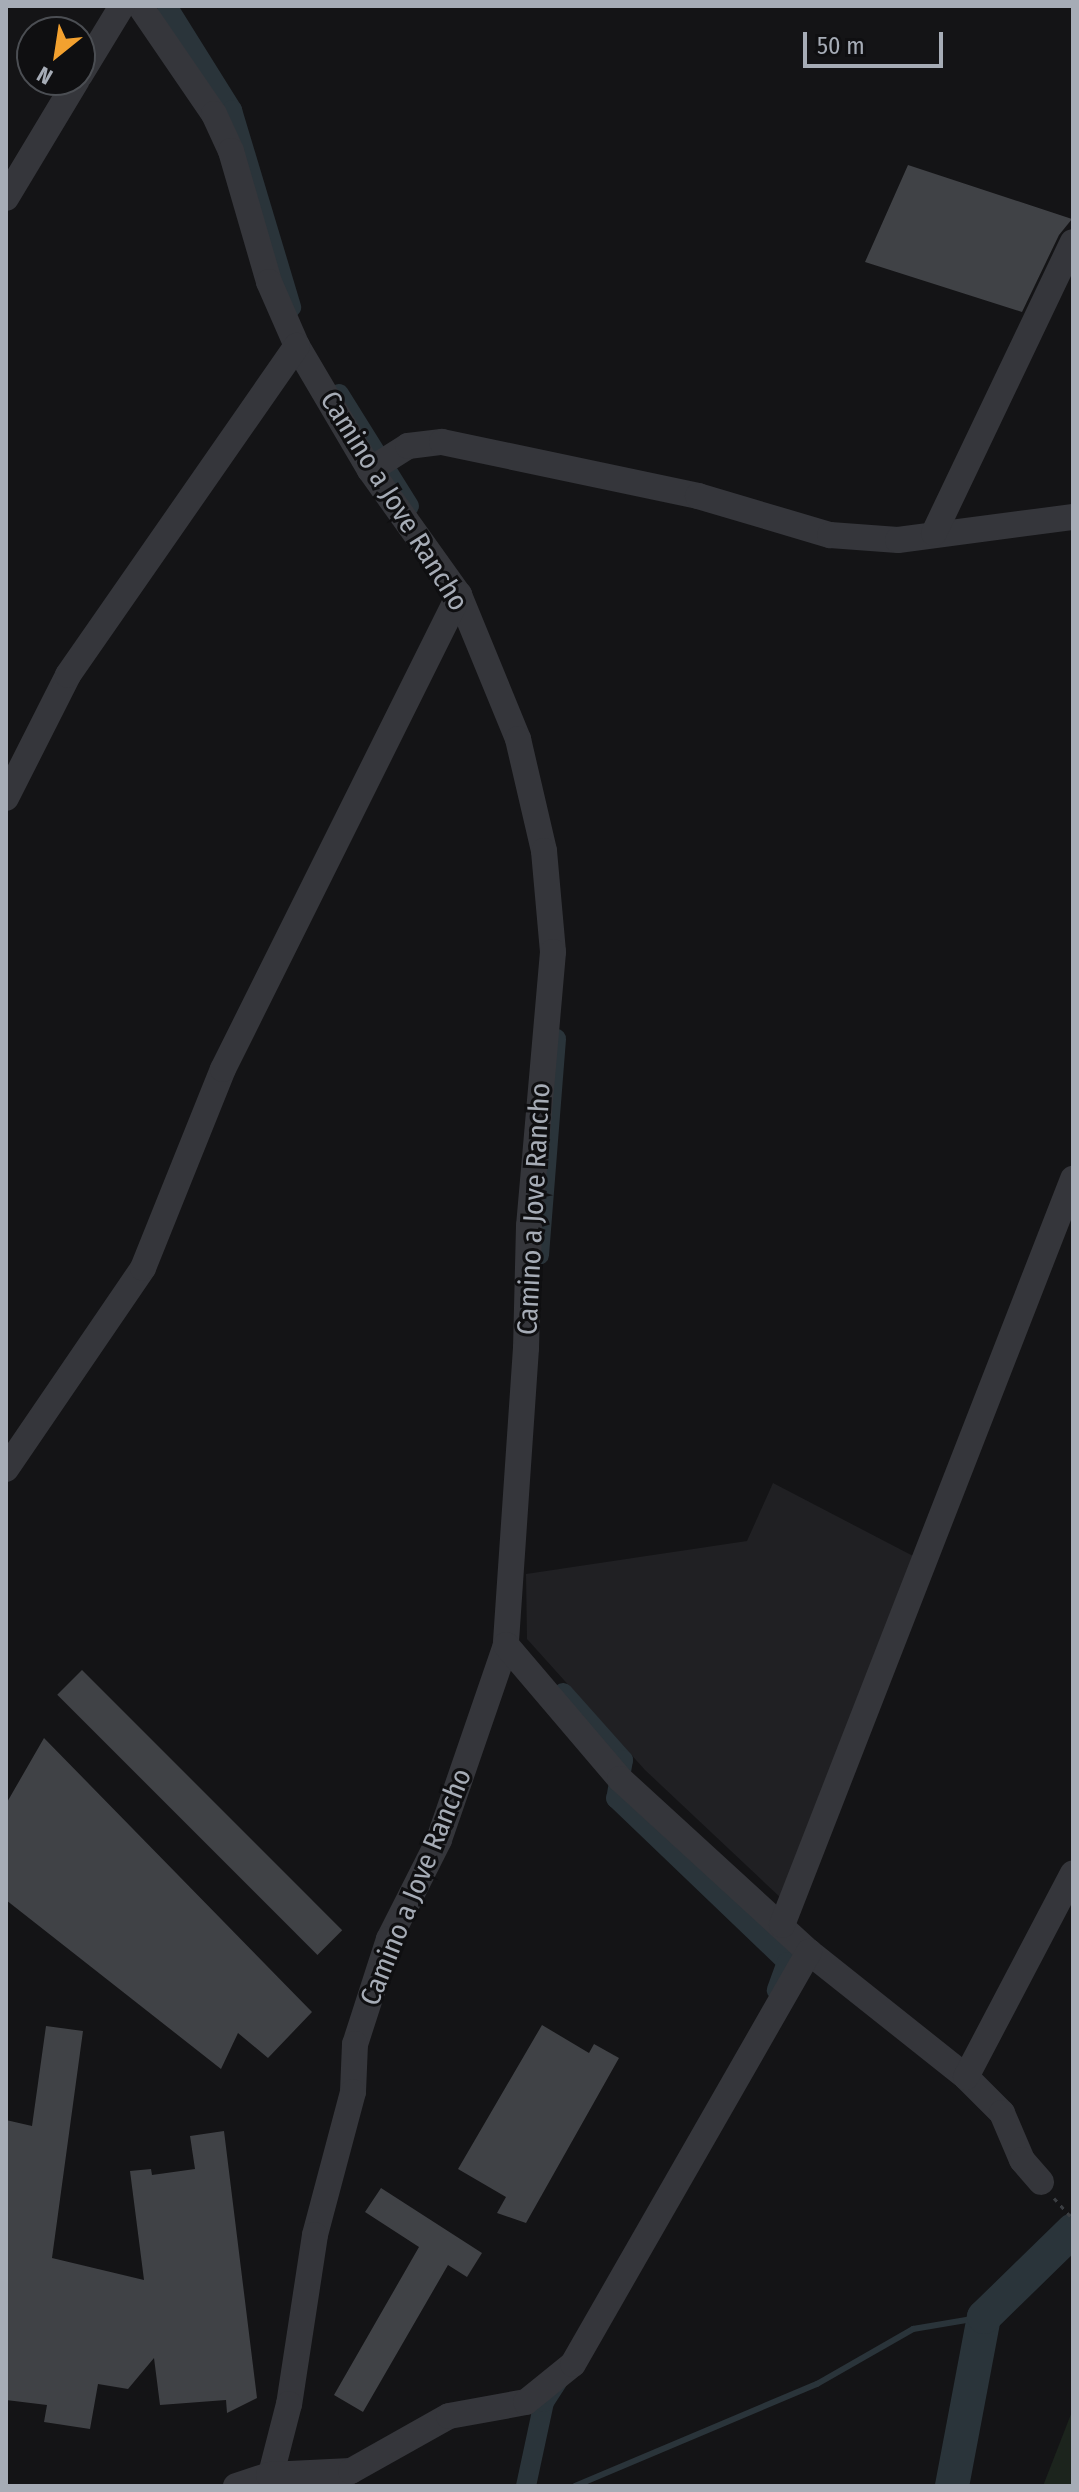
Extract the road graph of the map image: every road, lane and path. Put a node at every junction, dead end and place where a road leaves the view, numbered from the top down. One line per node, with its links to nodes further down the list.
1 (122, 6): 3 (street)
2 (140, 6): 7 (street, Camino a Jove Rancho)
3 (96, 50)
4 (68, 96): 5 (street)
5 (6, 198)
6 (1073, 242): 10 (street)
7 (297, 346): 8 (street, Camino a Jove Rancho); 12 (street)
8 (370, 470): 10 (street); 11 (street, Camino a Jove Rancho)
9 (1073, 517): 10 (street)
10 (934, 533)
11 (459, 595): 14 (street); 15 (street, Camino a Jove Rancho)
12 (6, 798)
13 (1073, 1179): 17 (street)
14 (6, 1469)
15 (506, 1645): 17 (street); 22 (street, Camino a Jove Rancho)
16 (1073, 1873): 19 (street)
17 (782, 1925): 18 (street)
18 (809, 1952): 19 (street); 22 (street)
19 (966, 2077): 20 (street)
20 (1041, 2182): 21 (path)
21 (1073, 2219)
22 (269, 2480): 23 (street)
23 (236, 2486)

